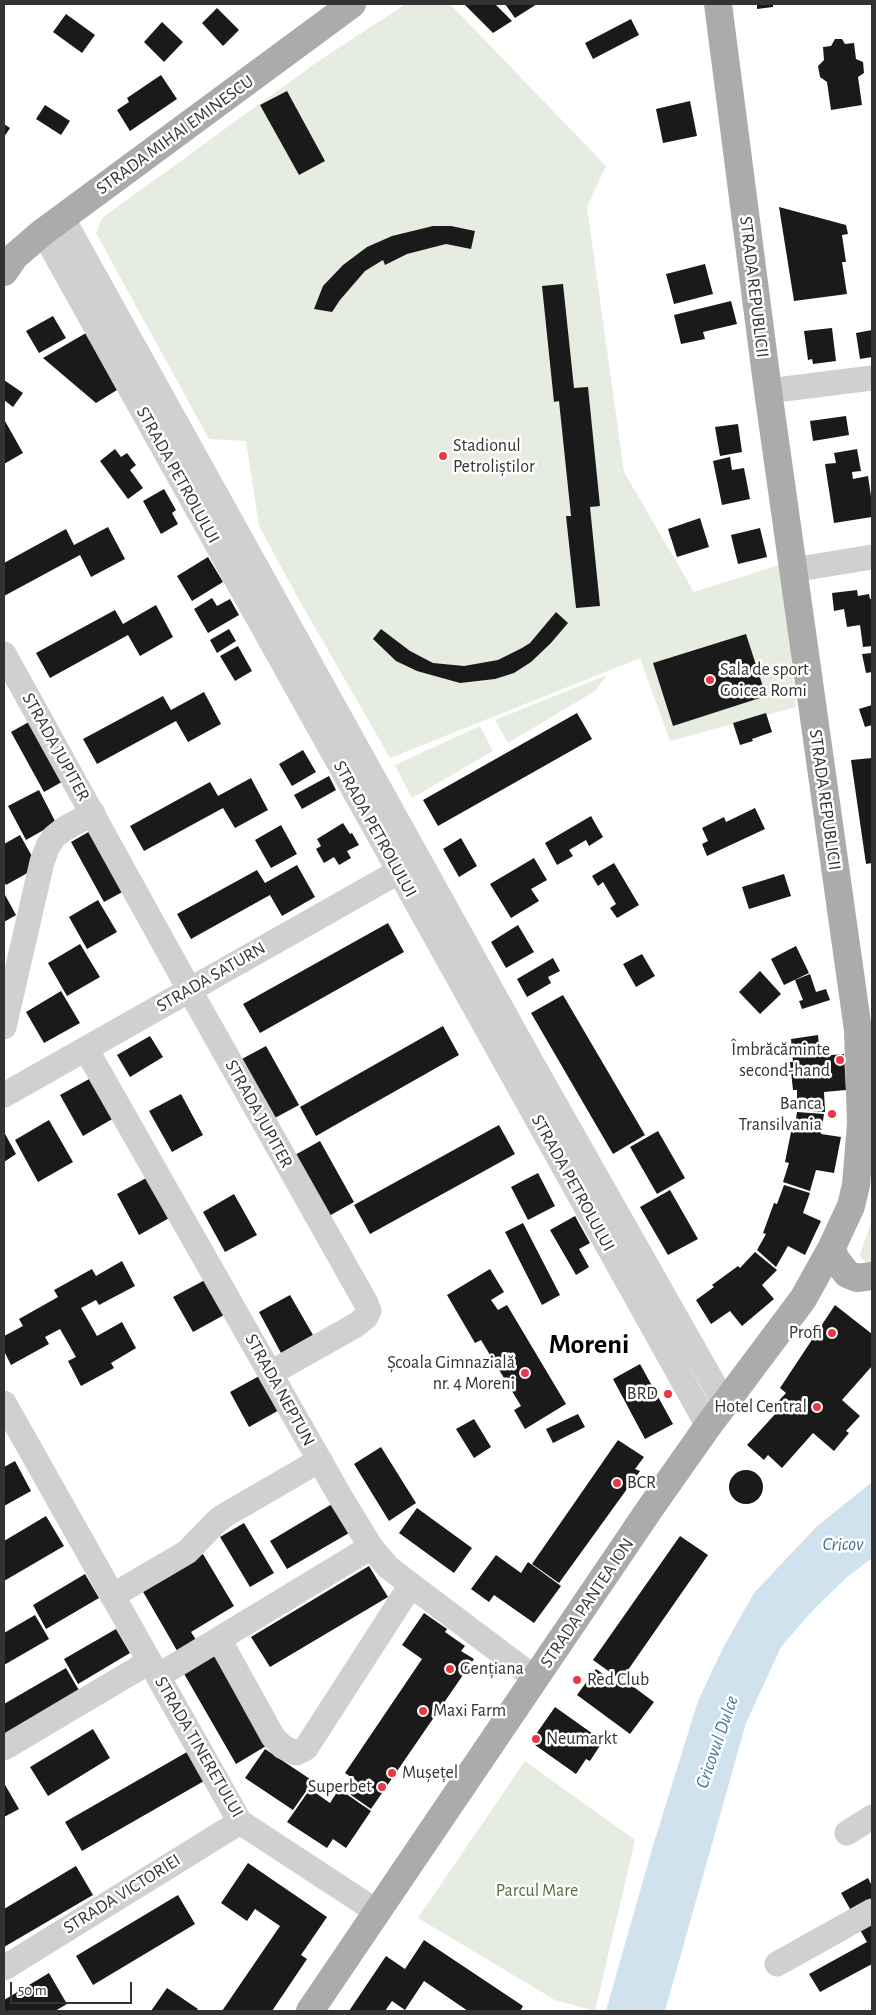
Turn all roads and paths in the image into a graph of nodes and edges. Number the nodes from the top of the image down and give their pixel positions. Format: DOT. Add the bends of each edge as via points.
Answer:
graph roads {
  1 [pos="352,4"];
  2 [pos="718,4"];
  3 [pos="52,225"];
  4 [pos="4,272"];
  5 [pos="872,378"];
  6 [pos="768,391"];
  7 [pos="872,557"];
  8 [pos="793,570"];
  9 [pos="4,654"];
  10 [pos="93,813"];
  11 [pos="409,866"];
  12 [pos="189,989"];
  13 [pos="4,1027"];
  14 [pos="858,1030"];
  15 [pos="86,1049"];
  16 [pos="872,1061"];
  17 [pos="523,1071"];
  18 [pos="4,1095"];
  19 [pos="867,1118"];
  20 [pos="832,1247"];
  21 [pos="863,1283"];
  22 [pos="810,1295"];
  23 [pos="270,1373"];
  24 [pos="4,1403"];
  25 [pos="725,1404"];
  26 [pos="708,1426"];
  27 [pos="12,1435"];
  28 [pos="320,1460"];
  29 [pos="371,1547"];
  30 [pos="411,1585"];
  31 [pos="112,1596"];
  32 [pos="218,1639"];
  33 [pos="153,1669"];
  34 [pos="536,1679"];
  35 [pos="4,1748"];
  36 [pos="872,1818"];
  37 [pos="234,1826"];
  38 [pos="847,1834"];
  39 [pos="872,1911"];
  40 [pos="372,1917"];
  41 [pos="777,1964"];
  42 [pos="4,1968"];
  43 [pos="310,2011"];
  1 -- 3 [label="main road, STRADA MIHAI EMINESCU"];
  2 -- 6 [label="main road, STRADA REPUBLICII"];
  3 -- 4 [label="main road, STRADA MIHAI EMINESCU" via="15,256"];
  3 -- 11 [label="street, STRADA PETROLULUI"];
  5 -- 6 [label="street"];
  6 -- 8 [label="main road, STRADA REPUBLICII"];
  7 -- 8 [label="street"];
  8 -- 14 [label="main road, STRADA REPUBLICII"];
  9 -- 10 [label="street, STRADA JUPITER"];
  10 -- 12 [label="street, STRADA JUPITER"];
  10 -- 13 [label="street, STRADA JUPITER" via="64,829 48,846"];
  11 -- 12 [label="street, STRADA SATURN"];
  11 -- 17 [label="street, STRADA PETROLULUI"];
  12 -- 15 [label="street, STRADA SATURN"];
  12 -- 23 [label="street, STRADA JUPITER" via="369,1311 356,1325"];
  14 -- 16 [label="main road, STRADA REPUBLICII"];
  14 -- 19 [label="main road, STRADA REPUBLICII"];
  15 -- 18 [label="street, STRADA SATURN"];
  15 -- 23 [label="street, STRADA NEPTUN"];
  17 -- 25 [label="street, STRADA PETROLULUI"];
  17 -- 26 [label="street, STRADA PETROLULUI"];
  19 -- 20 [label="main road, STRADA REPUBLICII" via="851,1206"];
  20 -- 21 [label="main road" via="835,1258"];
  20 -- 22 [label="main road, STRADA PANTEA ION"];
  21 -- 22 [label="main road, STRADA PANTEA ION"];
  22 -- 25 [label="main road, STRADA PANTEA ION"];
  23 -- 28 [label="street, STRADA NEPTUN"];
  24 -- 27 [label="street, STRADA TINERETULUI"];
  25 -- 26 [label="main road, STRADA PANTEA ION"];
  26 -- 34 [label="main road, STRADA PANTEA ION"];
  27 -- 31 [label="street, STRADA TINERETULUI"];
  28 -- 29 [label="street, STRADA NEPTUN"];
  28 -- 31 [label="street" via="227,1514 187,1552"];
  29 -- 30 [label="street, STRADA NEPTUN" via="388,1567"];
  29 -- 32 [label="street"];
  30 -- 32 [label="street" via="306,1748 296,1753 273,1737"];
  30 -- 34 [label="street, STRADA NEPTUN"];
  31 -- 33 [label="street, STRADA TINERETULUI"];
  32 -- 33 [label="street"];
  33 -- 35 [label="street, STRADA TINERETULUI"];
  33 -- 37 [label="street, STRADA TINERETULUI"];
  34 -- 40 [label="main road, STRADA PANTEA ION"];
  36 -- 38 [label="street"];
  37 -- 40 [label="street, STRADA TINERETULUI"];
  37 -- 42 [label="street, STRADA VICTORIEI"];
  39 -- 41 [label="street"];
  40 -- 43 [label="main road, STRADA PANTEA ION"];
}
